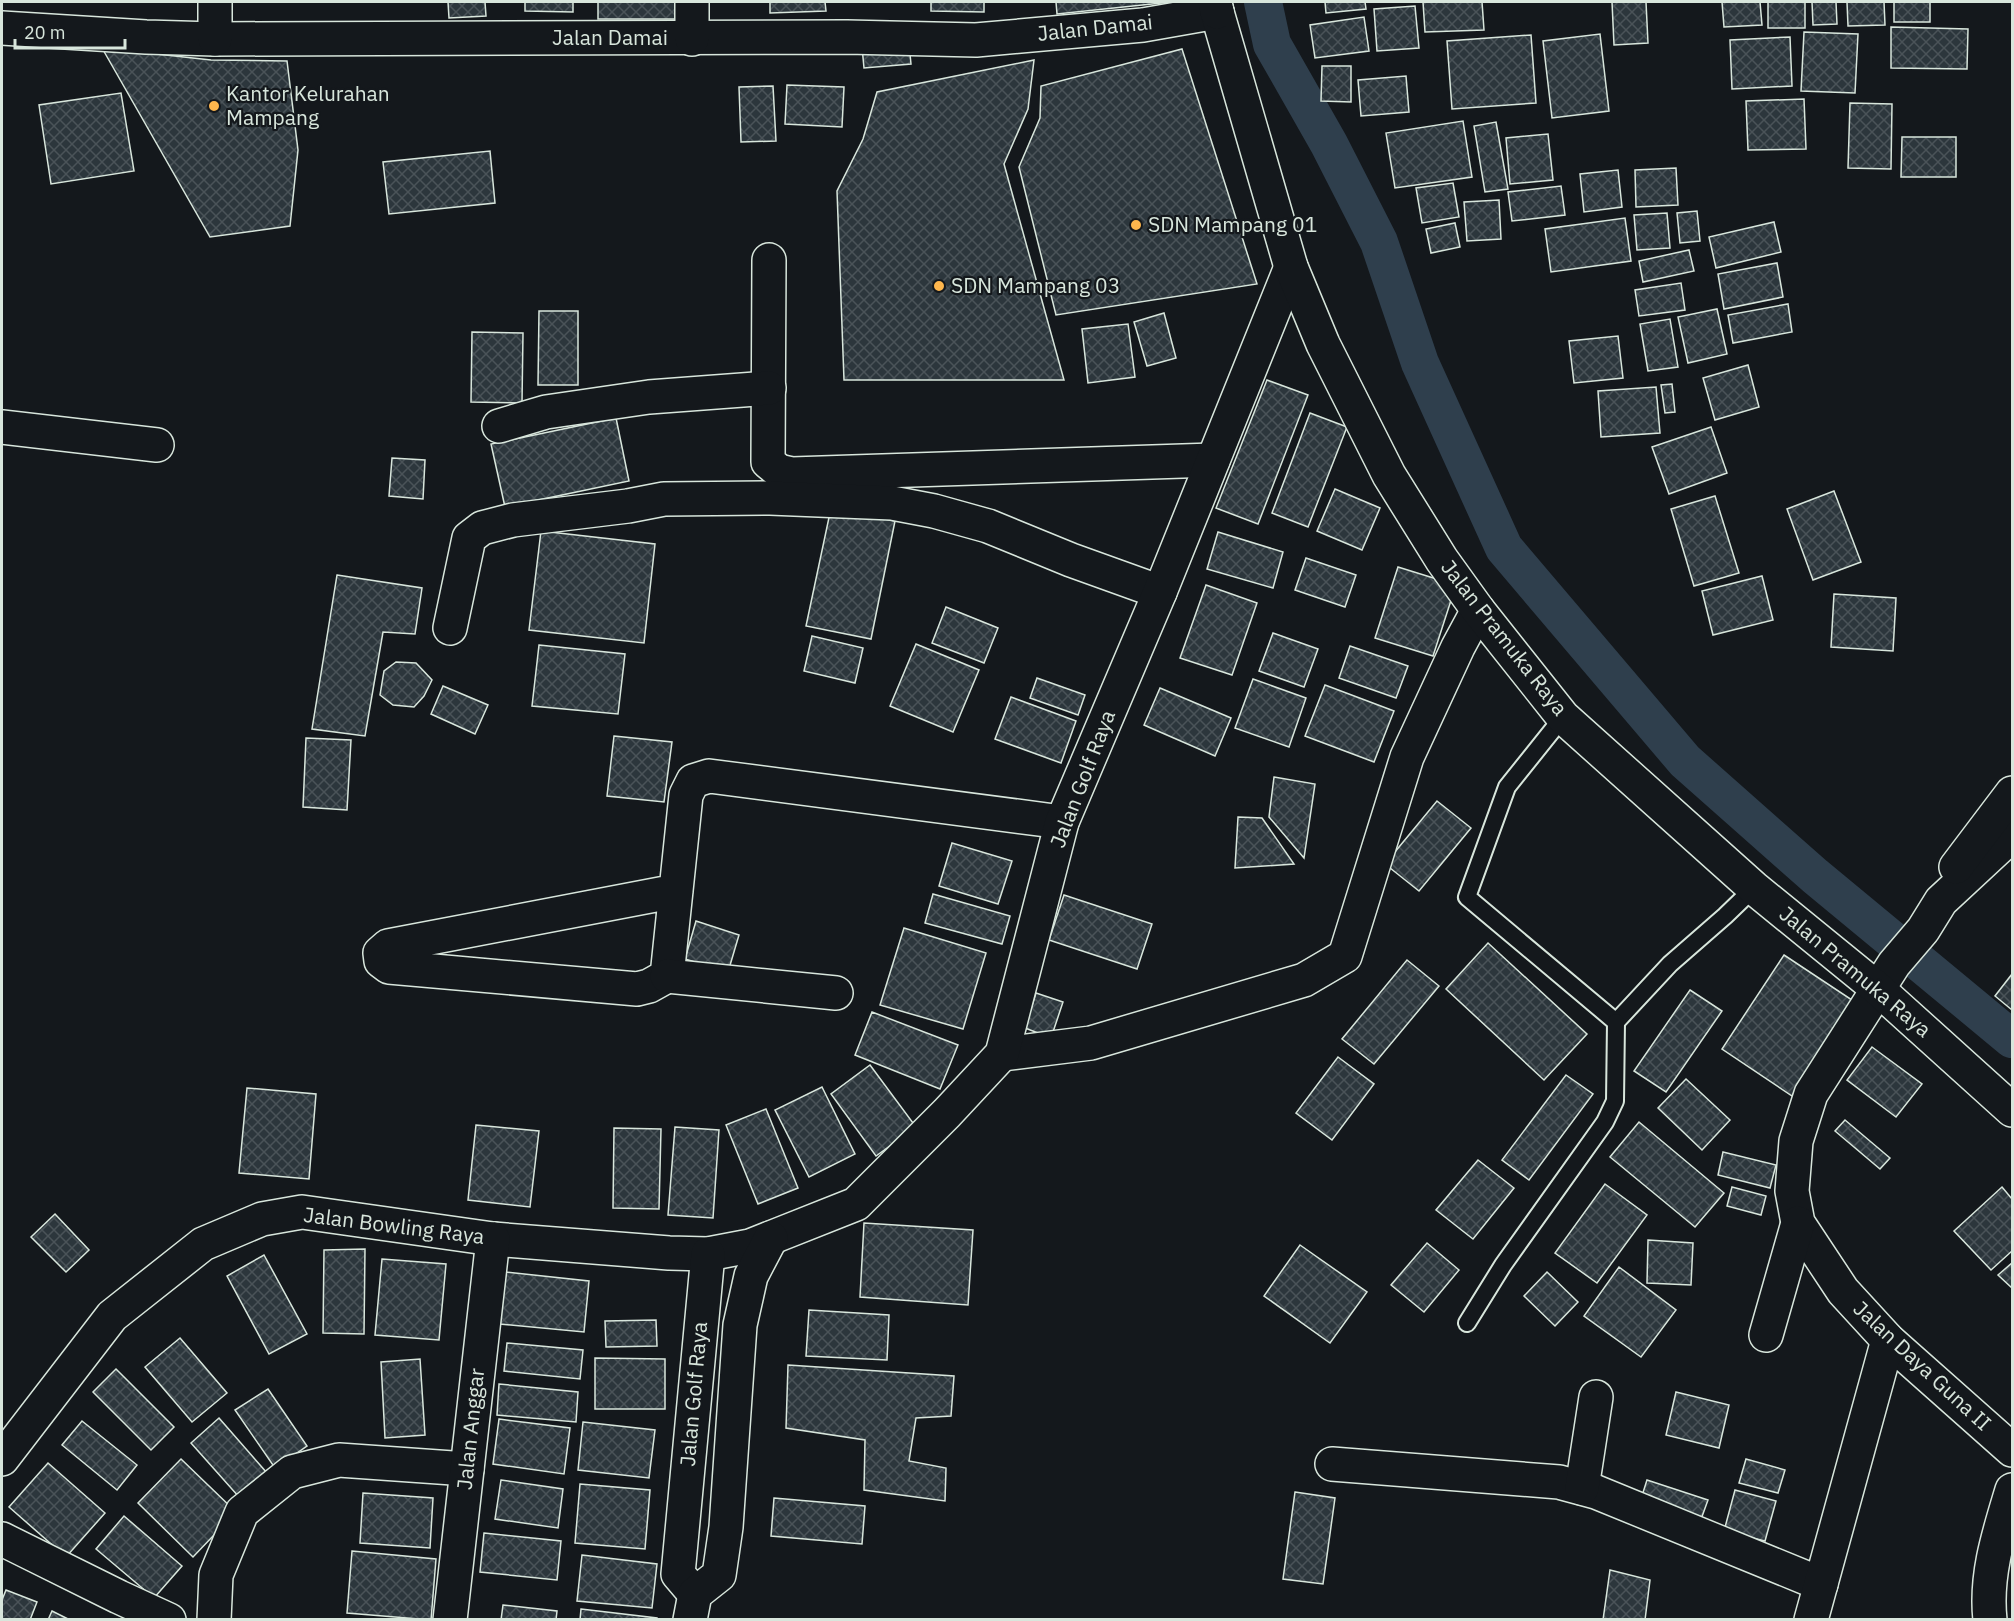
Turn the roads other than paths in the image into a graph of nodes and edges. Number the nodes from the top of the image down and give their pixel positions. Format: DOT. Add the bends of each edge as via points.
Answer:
graph roads {
  1 [pos="215,2"];
  2 [pos="692,2"];
  3 [pos="1216,7"];
  4 [pos="2,28"];
  5 [pos="215,39"];
  6 [pos="692,39"];
  7 [pos="769,260"];
  8 [pos="1291,267"];
  9 [pos="769,388"];
  10 [pos="499,426"];
  11 [pos="2,428"];
  12 [pos="157,446"];
  13 [pos="1213,460"];
  14 [pos="1160,592"];
  15 [pos="1478,610"];
  16 [pos="450,628"];
  17 [pos="1563,717"];
  18 [pos="2013,793"];
  19 [pos="1062,822"];
  20 [pos="2013,835"];
  21 [pos="1754,888"];
  22 [pos="676,891"];
  23 [pos="1941,901"];
  24 [pos="667,976"];
  25 [pos="1886,977"];
  26 [pos="836,993"];
  27 [pos="1616,1022"];
  28 [pos="1002,1054"];
  29 [pos="2013,1110"];
  30 [pos="1798,1223"];
  31 [pos="771,1238"];
  32 [pos="493,1239"];
  33 [pos="708,1254"];
  34 [pos="1467,1323"];
  35 [pos="1766,1335"];
  36 [pos="1888,1340"];
  37 [pos="1596,1397"];
  38 [pos="2013,1450"];
  39 [pos="2,1459"];
  40 [pos="1332,1464"];
  41 [pos="467,1469"];
  42 [pos="1582,1488"];
  43 [pos="2013,1491"];
  44 [pos="2,1539"];
  45 [pos="1821,1584"];
  46 [pos="693,1607"];
  47 [pos="169,1620"];
  48 [pos="214,1620"];
  49 [pos="450,1620"];
  50 [pos="1811,1620"];
  51 [pos="1990,1620"];
  1 -- 5 [label="street"];
  2 -- 6 [label="street"];
  3 -- 6 [label="street, Jalan Damai" via="1143,25 976,40"];
  3 -- 8 [label="street, Jalan Pramuka Raya"];
  4 -- 5 [label="street, Jalan Damai"];
  5 -- 6 [label="street, Jalan Damai"];
  7 -- 9 [label="street"];
  8 -- 13 [label="street, Jalan Golf Raya"];
  8 -- 15 [label="street, Jalan Pramuka Raya" via="1323,344 1389,475"];
  9 -- 10 [label="street" via="649,397 546,412"];
  9 -- 13 [label="street" via="768,462 779,471 792,474"];
  11 -- 12 [label="street"];
  13 -- 14 [label="street, Jalan Golf Raya"];
  14 -- 16 [label="street" via="988,526 892,502 664,499 513,520 482,528 469,538"];
  14 -- 19 [label="street, Jalan Golf Raya"];
  15 -- 17 [label="street, Jalan Pramuka Raya"];
  15 -- 28 [label="street" via="1407,757 1345,956 1304,980 1091,1044"];
  17 -- 21 [label="street, Jalan Pramuka Raya"];
  17 -- 27 [label="lane" via="1507,788 1467,897"];
  18 -- 23 [label="street" via="1948,877"];
  19 -- 22 [label="street" via="709,776 693,781 686,795"];
  19 -- 28 [label="street, Jalan Golf Raya"];
  20 -- 23 [label="street"];
  21 -- 25 [label="street, Jalan Pramuka Raya"];
  21 -- 27 [label="lane" via="1670,964"];
  22 -- 24 [label="street"];
  22 -- 24 [label="street" via="388,946 380,953 381,961 389,967 637,989"];
  23 -- 25 [label="street, Jalan Daya Guna II"];
  24 -- 26 [label="street"];
  25 -- 29 [label="street, Jalan Pramuka Raya"];
  25 -- 30 [label="street, Jalan Daya Guna II" via="1811,1094 1796,1141 1792,1191"];
  27 -- 34 [label="lane" via="1615,1101 1605,1122 1503,1264"];
  28 -- 31 [label="street, Jalan Golf Raya" via="856,1204"];
  30 -- 35 [label="street"];
  30 -- 36 [label="street, Jalan Daya Guna II" via="1843,1291"];
  31 -- 33 [label="street, Jalan Golf Raya"];
  31 -- 46 [label="street, Jalan Golf Raya" via="751,1276 740,1325 719,1575"];
  32 -- 33 [label="street, Jalan Bowling Raya"];
  32 -- 39 [label="street, Jalan Bowling Raya" via="302,1212 262,1219 202,1244 112,1316"];
  32 -- 41 [label="street, Jalan Anggar"];
  33 -- 46 [label="street, Jalan Golf Raya" via="678,1574"];
  36 -- 38 [label="street, Jalan Daya Guna II"];
  36 -- 45 [label="street"];
  37 -- 42 [label="street"];
  40 -- 42 [label="street" via="1559,1482"];
  41 -- 48 [label="street" via="339,1460 292,1472 242,1512 216,1575"];
  41 -- 49 [label="street, Jalan Anggar"];
  42 -- 45 [label="street"];
  43 -- 51 [label="street" via="1994,1549"];
  44 -- 47 [label="street"];
  45 -- 50 [label="street"];
}
